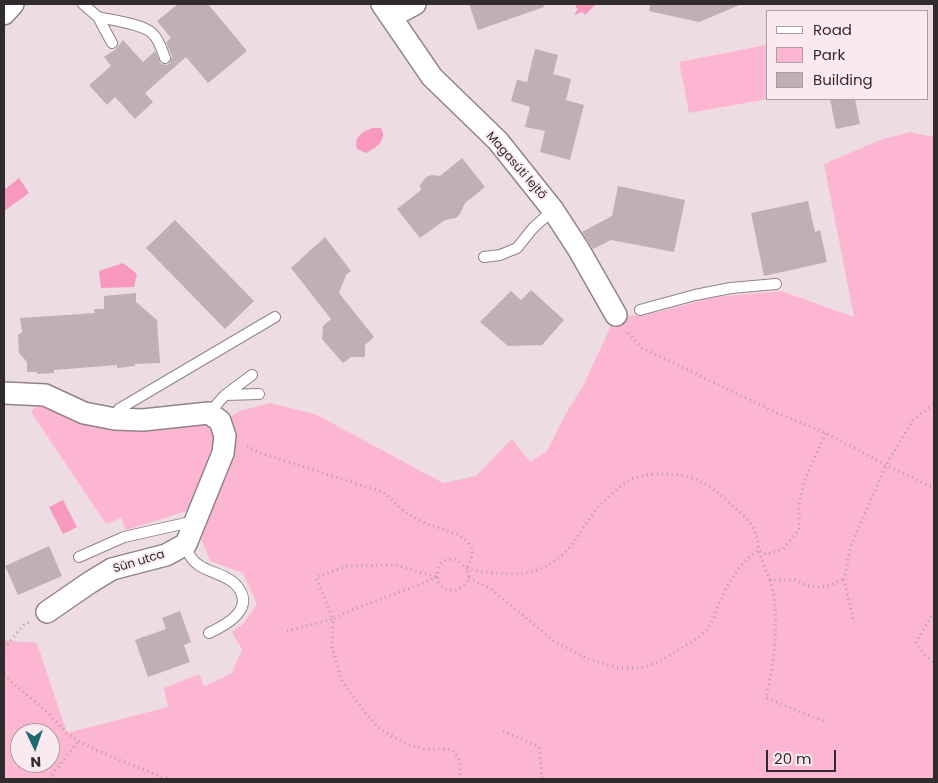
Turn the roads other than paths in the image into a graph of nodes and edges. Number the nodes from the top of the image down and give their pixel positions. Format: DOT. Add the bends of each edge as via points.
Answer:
graph roads {
  1 [pos="13,4"];
  2 [pos="83,4"];
  3 [pos="415,4"];
  4 [pos="386,10"];
  5 [pos="4,14"];
  6 [pos="98,17"];
  7 [pos="112,44"];
  8 [pos="165,58"];
  9 [pos="553,210"];
  10 [pos="484,257"];
  11 [pos="776,284"];
  12 [pos="640,310"];
  13 [pos="616,316"];
  14 [pos="275,317"];
  15 [pos="252,375"];
  16 [pos="4,393"];
  17 [pos="259,394"];
  18 [pos="225,395"];
  19 [pos="209,413"];
  20 [pos="114,419"];
  21 [pos="195,521"];
  22 [pos="186,544"];
  23 [pos="79,556"];
  24 [pos="47,612"];
  25 [pos="209,633"];
  1 -- 5 [label="street"];
  2 -- 6 [label="lane"];
  3 -- 4 [label="street"];
  4 -- 9 [label="street, Magasúti lejtő" via="432,77 498,141"];
  6 -- 7 [label="lane"];
  6 -- 8 [label="lane" via="128,22 152,32"];
  9 -- 10 [label="lane" via="517,248"];
  9 -- 13 [label="street, Magasúti lejtő"];
  11 -- 12 [label="lane" via="731,288"];
  14 -- 20 [label="lane" via="120,409"];
  15 -- 18 [label="lane"];
  16 -- 20 [label="street" via="45,395 84,413"];
  17 -- 18 [label="lane"];
  18 -- 19 [label="lane"];
  19 -- 20 [label="street" via="143,420"];
  19 -- 21 [label="street" via="220,421 225,436 223,453"];
  21 -- 22 [label="street"];
  21 -- 23 [label="lane" via="124,537"];
  22 -- 24 [label="street, Sün utca" via="166,555 112,570"];
  22 -- 25 [label="lane" via="189,556 199,566 237,586 242,599 240,612 230,623"];
}
